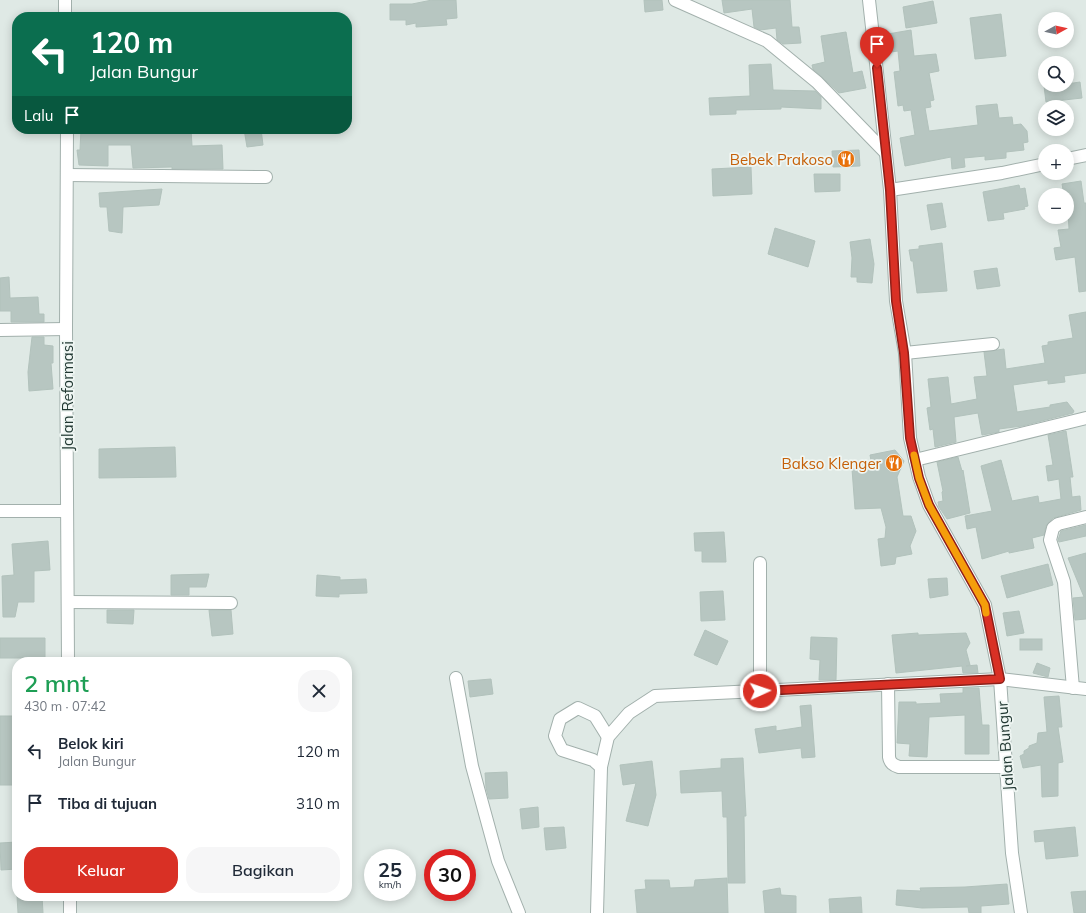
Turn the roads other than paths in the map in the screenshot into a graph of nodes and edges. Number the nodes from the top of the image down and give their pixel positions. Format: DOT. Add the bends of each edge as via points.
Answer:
graph roads {
  1 [pos="65,0"];
  2 [pos="675,0"];
  3 [pos="869,0"];
  4 [pos="65,12"];
  5 [pos="67,134"];
  6 [pos="886,153"];
  7 [pos="1086,155"];
  8 [pos="1074,158"];
  9 [pos="1038,165"];
  10 [pos="67,175"];
  11 [pos="266,177"];
  12 [pos="890,190"];
  13 [pos="66,329"];
  14 [pos="0,330"];
  15 [pos="993,344"];
  16 [pos="904,353"];
  17 [pos="1086,418"];
  18 [pos="915,460"];
  19 [pos="0,511"];
  20 [pos="67,511"];
  21 [pos="1086,517"];
  22 [pos="760,563"];
  23 [pos="68,602"];
  24 [pos="231,603"];
  25 [pos="68,657"];
  26 [pos="456,678"];
  27 [pos="1000,679"];
  28 [pos="888,684"];
  29 [pos="1073,688"];
  30 [pos="1086,689"];
  31 [pos="760,691"];
  32 [pos="608,737"];
  33 [pos="602,767"];
  34 [pos="1006,767"];
  35 [pos="70,901"];
  36 [pos="594,911"];
  37 [pos="70,913"];
  38 [pos="519,913"];
  39 [pos="1021,913"];
  1 -- 4 [label="street"];
  2 -- 6 [label="street" via="767,41 817,82"];
  3 -- 6 [label="street, Jalan Bungur"];
  5 -- 10 [label="street, Jalan Reformasi"];
  6 -- 12 [label="street, Jalan Bungur"];
  7 -- 8 [label="street"];
  9 -- 12 [label="street"];
  10 -- 11 [label="street"];
  10 -- 13 [label="street, Jalan Reformasi"];
  12 -- 16 [label="street, Jalan Bungur" via="896,301"];
  13 -- 14 [label="street"];
  13 -- 20 [label="street, Jalan Reformasi"];
  15 -- 16 [label="street"];
  16 -- 18 [label="street, Jalan Bungur" via="910,438"];
  17 -- 18 [label="street"];
  18 -- 27 [label="street, Jalan Bungur" via="929,505 985,605"];
  19 -- 20 [label="street"];
  20 -- 23 [label="street, Jalan Reformasi"];
  21 -- 29 [label="street" via="1058,524 1053,528 1050,540 1064,582"];
  22 -- 31 [label="street"];
  23 -- 24 [label="street"];
  23 -- 25 [label="street, Jalan Reformasi"];
  26 -- 38 [label="street" via="472,766 498,861"];
  27 -- 28 [label="street"];
  27 -- 29 [label="street"];
  27 -- 34 [label="street, Jalan Bungur"];
  28 -- 31 [label="street"];
  28 -- 34 [label="street" via="889,757 894,766"];
  29 -- 30 [label="street"];
  31 -- 32 [label="street" via="655,696 629,713"];
  32 -- 33 [label="street"];
  32 -- 33 [label="street" via="595,716 578,708 560,719 555,736 562,750 593,760"];
  33 -- 36 [label="street"];
  34 -- 39 [label="street, Jalan Bungur" via="1012,853"];
  35 -- 37 [label="street"];
}
